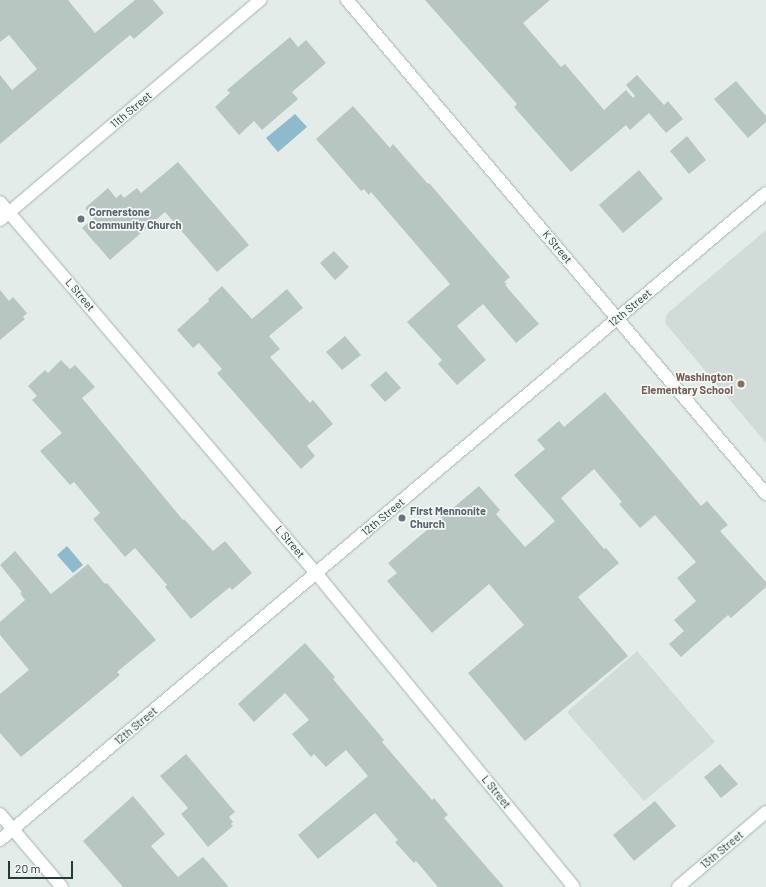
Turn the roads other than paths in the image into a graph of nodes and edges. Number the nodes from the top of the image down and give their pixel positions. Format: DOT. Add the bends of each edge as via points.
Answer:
graph roads {
  1 [pos="260,0"];
  2 [pos="347,0"];
  3 [pos="766,193"];
  4 [pos="0,202"];
  5 [pos="5,216"];
  6 [pos="618,318"];
  7 [pos="766,494"];
  8 [pos="316,573"];
  9 [pos="766,812"];
  10 [pos="0,814"];
  11 [pos="13,829"];
  12 [pos="0,840"];
  13 [pos="62,887"];
  14 [pos="574,887"];
  15 [pos="678,887"];
  1 -- 5 [label="street, 11th Street"];
  2 -- 6 [label="street, K Street"];
  3 -- 6 [label="street, 12th Street"];
  4 -- 5 [label="street, L Street"];
  5 -- 8 [label="street, L Street"];
  6 -- 7 [label="street, K Street"];
  6 -- 8 [label="street, 12th Street"];
  8 -- 11 [label="street, 12th Street"];
  8 -- 14 [label="street, L Street"];
  9 -- 15 [label="street, 13th Street"];
  10 -- 11 [label="street"];
  11 -- 12 [label="street, 12th Street"];
  11 -- 13 [label="street"];
}
